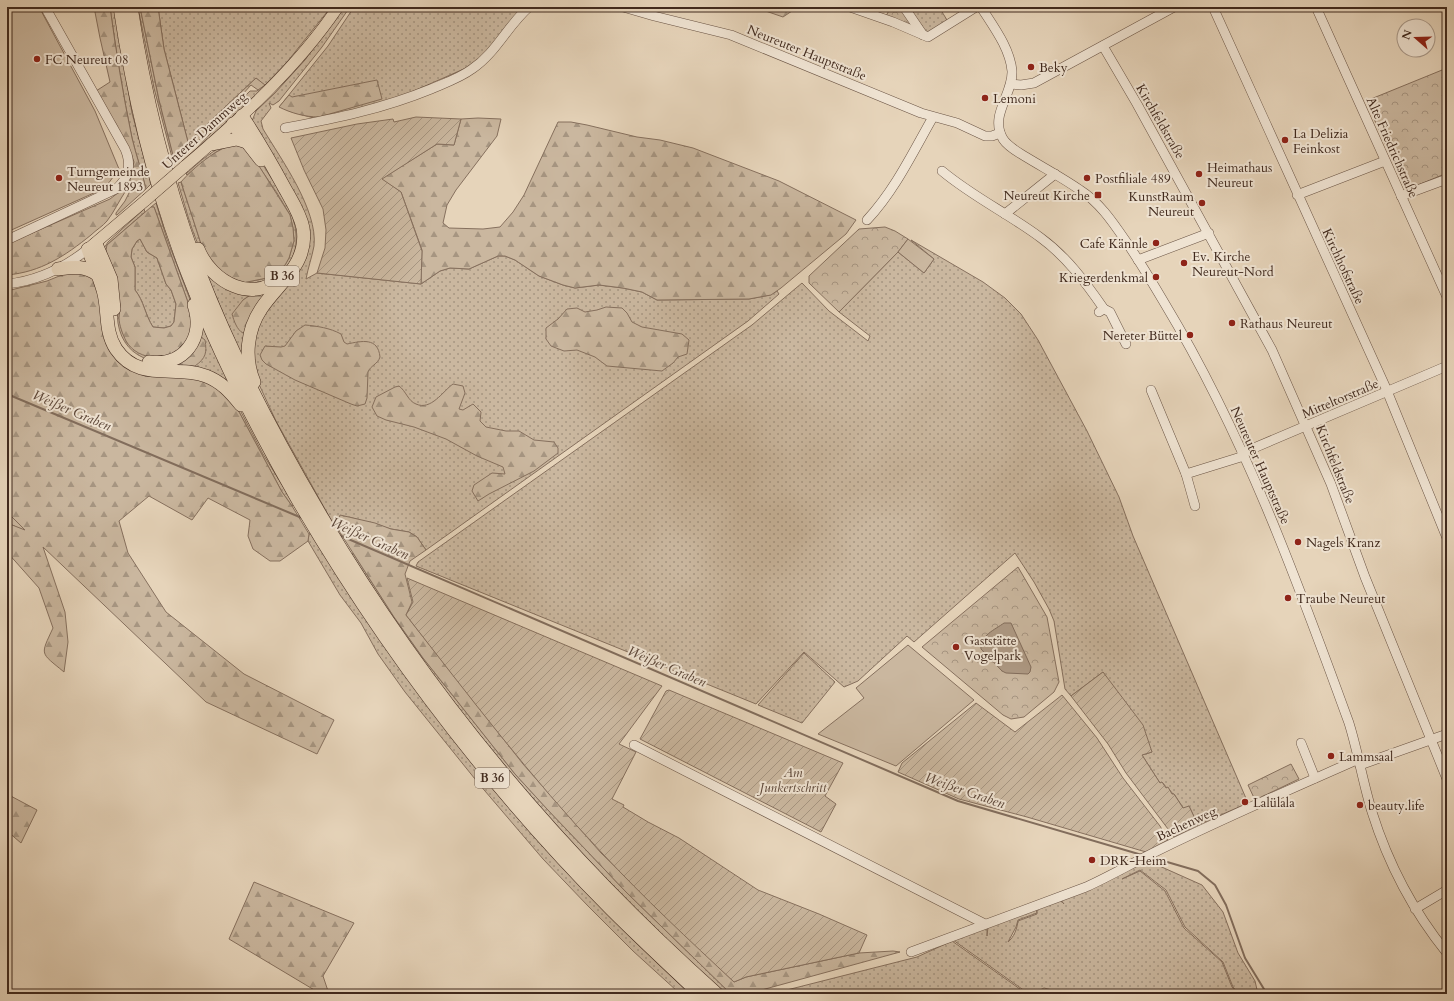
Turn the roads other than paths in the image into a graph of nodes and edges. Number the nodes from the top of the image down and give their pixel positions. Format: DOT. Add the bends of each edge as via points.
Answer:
graph roads {
  1 [pos="45,7"];
  2 [pos="120,7"];
  3 [pos="132,7"];
  4 [pos="338,7"];
  5 [pos="529,7"];
  6 [pos="623,7"];
  7 [pos="850,7"];
  8 [pos="904,7"];
  9 [pos="976,7"];
  10 [pos="981,7"];
  11 [pos="1174,7"];
  12 [pos="1213,7"];
  13 [pos="1316,7"];
  14 [pos="923,35"];
  15 [pos="1103,46"];
  16 [pos="1011,84"];
  17 [pos="933,117"];
  18 [pos="237,120"];
  19 [pos="285,128"];
  20 [pos="1000,133"];
  21 [pos="247,142"];
  22 [pos="212,144"];
  23 [pos="1385,160"];
  24 [pos="942,171"];
  25 [pos="1055,174"];
  26 [pos="1447,179"];
  27 [pos="1297,195"];
  28 [pos="1401,196"];
  29 [pos="178,206"];
  30 [pos="1005,214"];
  31 [pos="867,220"];
  32 [pos="1209,233"];
  33 [pos="7,240"];
  34 [pos="92,247"];
  35 [pos="1138,260"];
  36 [pos="58,269"];
  37 [pos="188,272"];
  38 [pos="98,275"];
  39 [pos="7,284"];
  40 [pos="1447,297"];
  41 [pos="1126,344"];
  42 [pos="1447,366"];
  43 [pos="1151,390"];
  44 [pos="1387,392"];
  45 [pos="254,420"];
  46 [pos="270,426"];
  47 [pos="1306,426"];
  48 [pos="1243,455"];
  49 [pos="1186,474"];
  50 [pos="1195,506"];
  51 [pos="322,530"];
  52 [pos="1447,538"];
  53 [pos="1447,734"];
  54 [pos="1431,741"];
  55 [pos="1300,743"];
  56 [pos="634,745"];
  57 [pos="1360,762"];
  58 [pos="1315,778"];
  59 [pos="1447,779"];
  60 [pos="1447,890"];
  61 [pos="1415,909"];
  62 [pos="985,924"];
  63 [pos="911,952"];
  64 [pos="1447,953"];
  65 [pos="700,994"];
  66 [pos="717,994"];
  1 -- 33 [label="street" via="125,150 130,167 116,189"];
  2 -- 37 [label="highway, B 36" via="146,134 170,222"];
  3 -- 29 [label="highway, B 36" via="155,128"];
  4 -- 18 [label="main road, Unterer Dammweg" via="301,56"];
  5 -- 19 [label="street" via="485,58 461,76 390,104"];
  6 -- 17 [label="street, Neureuter Hauptstraße" via="731,34"];
  7 -- 14 [label="street"];
  8 -- 14 [label="street"];
  9 -- 14 [label="street" via="928,37"];
  10 -- 16 [label="street" via="1008,55 1012,69"];
  11 -- 15 [label="street"];
  12 -- 27 [label="street, Kirchhofstraße"];
  13 -- 23 [label="street, Alte Friedrichstraße"];
  15 -- 16 [label="street" via="1034,83"];
  15 -- 32 [label="street, Kirchfeldstraße"];
  16 -- 20 [label="street" via="998,115"];
  17 -- 20 [label="street, Neureuter Hauptstraße" via="958,123 985,136"];
  17 -- 31 [label="street" via="891,190"];
  18 -- 21 [label="highway, B 36"];
  18 -- 22 [label="main road, Unterer Dammweg"];
  18 -- 46 [label="highway" via="258,141 294,204 303,228 296,265 261,309 250,336 250,369 268,411"];
  20 -- 25 [label="street, Neureuter Hauptstraße" via="1005,143"];
  21 -- 22 [label="highway" via="237,139"];
  21 -- 29 [label="highway, B 36" via="269,170 290,206 298,226 298,251 281,278 269,285 253,289 238,287 220,279 200,254 186,218"];
  22 -- 34 [label="main road, Unterer Dammweg, bridge"];
  23 -- 27 [label="street"];
  23 -- 28 [label="street, Alte Friedrichstraße"];
  24 -- 30 [label="street" via="962,188"];
  25 -- 30 [label="street"];
  25 -- 35 [label="street, Neureuter Hauptstraße" via="1093,200"];
  26 -- 28 [label="street"];
  27 -- 44 [label="street, Kirchhofstraße"];
  28 -- 40 [label="street, Alte Friedrichstraße"];
  29 -- 46 [label="highway, B 36" via="200,273 221,325"];
  30 -- 41 [label="street" via="1042,238 1058,252 1082,278 1101,311 1110,312"];
  32 -- 35 [label="street"];
  32 -- 47 [label="street, Kirchfeldstraße" via="1269,343"];
  34 -- 36 [label="street, Unterer Dammweg"];
  34 -- 37 [label="highway" via="111,279 118,334 122,344 128,352 143,361 159,363 175,359 186,351 193,341 198,329 188,286"];
  34 -- 38 [label="highway, B 36"];
  35 -- 48 [label="street, Neureuter Hauptstraße" via="1187,340"];
  36 -- 38 [label="highway" via="82,267"];
  36 -- 39 [label="street, Unterer Dammweg" via="31,280"];
  37 -- 45 [label="highway, B 36" via="228,368"];
  38 -- 45 [label="highway, B 36" via="105,298 110,335 115,348 123,357 148,370 208,376 232,393"];
  42 -- 44 [label="street, Mitteltorstraße"];
  43 -- 49 [label="street"];
  44 -- 47 [label="street, Mitteltorstraße"];
  44 -- 52 [label="street, Kirchhofstraße"];
  45 -- 51 [label="highway, B 36" via="310,519"];
  46 -- 51 [label="highway, B 36"];
  47 -- 48 [label="street, Mitteltorstraße"];
  47 -- 54 [label="street, Kirchfeldstraße"];
  48 -- 49 [label="street, Mitteltorstraße"];
  48 -- 57 [label="street, Neureuter Hauptstraße" via="1268,510 1349,723"];
  49 -- 50 [label="street"];
  51 -- 65 [label="highway, B 36" via="356,593 400,658 496,784 611,909"];
  51 -- 66 [label="highway, B 36" via="335,540 410,653 505,776 605,887"];
  53 -- 54 [label="street, Bachenweg"];
  54 -- 57 [label="street, Bachenweg"];
  54 -- 59 [label="street, Kirchfeldstraße"];
  55 -- 58 [label="street"];
  56 -- 62 [label="street"];
  57 -- 58 [label="street, Bachenweg"];
  57 -- 61 [label="street, Neureuter Hauptstraße" via="1381,836"];
  58 -- 62 [label="street, Bachenweg" via="1086,887"];
  60 -- 61 [label="street"];
  61 -- 64 [label="street, Neureuter Hauptstraße"];
  62 -- 63 [label="street, Bachenweg"];
}
